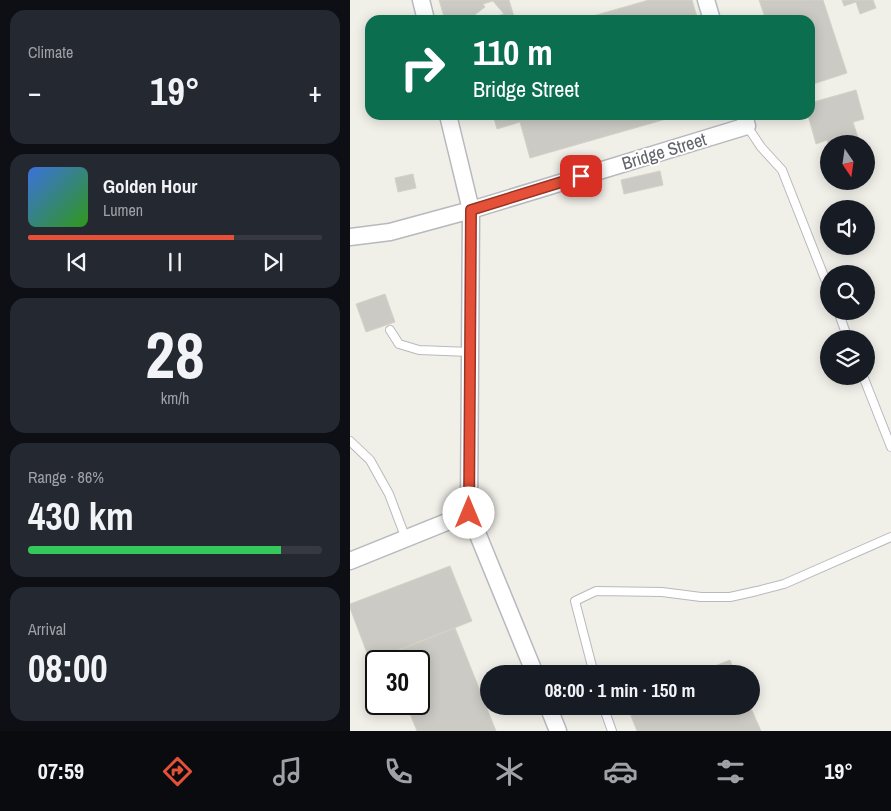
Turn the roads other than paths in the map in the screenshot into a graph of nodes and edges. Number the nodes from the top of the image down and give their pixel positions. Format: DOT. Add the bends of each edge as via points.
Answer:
graph roads {
  1 [pos="421,0"];
  2 [pos="706,0"];
  3 [pos="425,15"];
  4 [pos="710,15"];
  5 [pos="449,120"];
  6 [pos="746,120"];
  7 [pos="471,210"];
  8 [pos="350,237"];
  9 [pos="820,266"];
  10 [pos="390,330"];
  11 [pos="470,352"];
  12 [pos="867,385"];
  13 [pos="350,441"];
  14 [pos="891,447"];
  15 [pos="469,513"];
  16 [pos="891,536"];
  17 [pos="406,539"];
  18 [pos="350,562"];
  19 [pos="531,665"];
  20 [pos="592,665"];
  21 [pos="552,715"];
  22 [pos="606,715"];
  23 [pos="558,731"];
  24 [pos="612,731"];
  1 -- 3 [label="street"];
  2 -- 4 [label="street"];
  5 -- 7 [label="street"];
  6 -- 7 [label="street, Bridge Street"];
  6 -- 9 [label="lane" via="761,147 782,170"];
  7 -- 8 [label="street, Bridge Street" via="390,232"];
  7 -- 11 [label="street"];
  10 -- 11 [label="lane" via="399,344 419,350"];
  11 -- 15 [label="street"];
  12 -- 14 [label="lane"];
  13 -- 17 [label="lane" via="370,460 389,494"];
  15 -- 17 [label="street"];
  15 -- 19 [label="street"];
  16 -- 20 [label="lane" via="784,584 730,597 596,591 575,601"];
  17 -- 18 [label="street"];
  21 -- 23 [label="street"];
  22 -- 24 [label="lane"];
}
